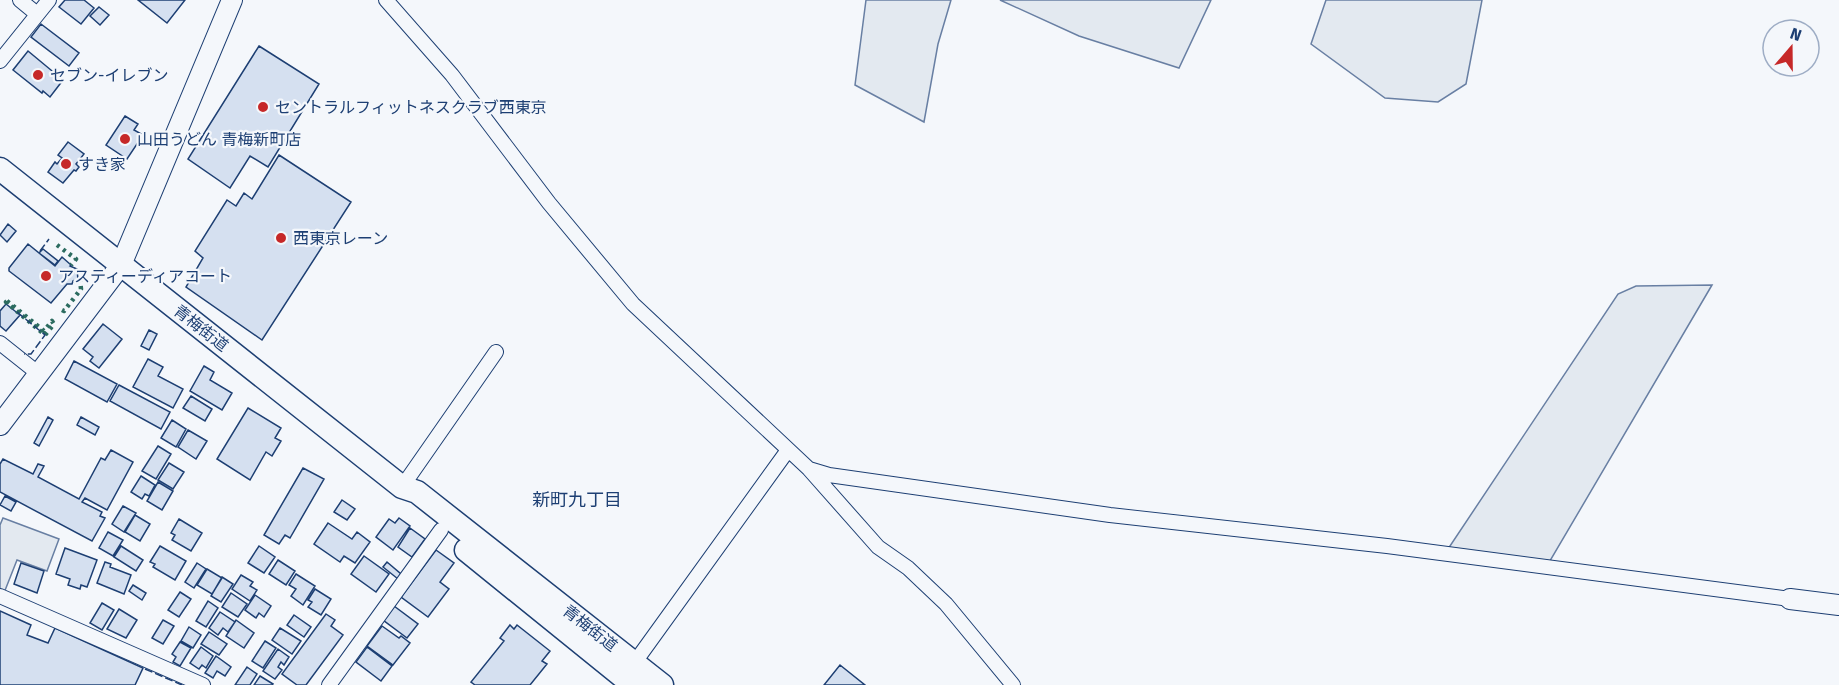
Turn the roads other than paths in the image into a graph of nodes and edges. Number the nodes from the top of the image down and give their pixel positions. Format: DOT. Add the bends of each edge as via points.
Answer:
graph roads {
  1 [pos="20,0"];
  2 [pos="49,0"];
  3 [pos="232,0"];
  4 [pos="386,0"];
  5 [pos="38,14"];
  6 [pos="0,61"];
  7 [pos="0,169"];
  8 [pos="121,265"];
  9 [pos="0,343"];
  10 [pos="496,352"];
  11 [pos="39,374"];
  12 [pos="0,424"];
  13 [pos="788,450"];
  14 [pos="809,470"];
  15 [pos="402,487"];
  16 [pos="441,530"];
  17 [pos="0,596"];
  18 [pos="1790,599"];
  19 [pos="1839,605"];
  20 [pos="630,675"];
  21 [pos="203,685"];
  22 [pos="329,685"];
  23 [pos="662,685"];
  24 [pos="1013,685"];
  1 -- 5 [label="street"];
  2 -- 5 [label="street"];
  3 -- 8 [label="street"];
  4 -- 13 [label="street" via="452,75 549,203 633,304"];
  5 -- 6 [label="street"];
  7 -- 8 [label="main road, 青梅街道"];
  8 -- 11 [label="street"];
  8 -- 15 [label="main road, 青梅街道"];
  9 -- 11 [label="street"];
  10 -- 15 [label="street"];
  11 -- 12 [label="street"];
  13 -- 14 [label="street"];
  13 -- 20 [label="street"];
  14 -- 18 [label="street" via="1110,515 1387,546"];
  14 -- 24 [label="street" via="878,547 908,568 946,604"];
  15 -- 16 [label="main road, 青梅街道" via="408,503"];
  15 -- 20 [label="main road, 青梅街道" via="417,492"];
  16 -- 20 [label="main road, 青梅街道"];
  16 -- 22 [label="street"];
  17 -- 21 [label="street"];
  18 -- 19 [label="street"];
  20 -- 23 [label="main road, 青梅街道"];
}
